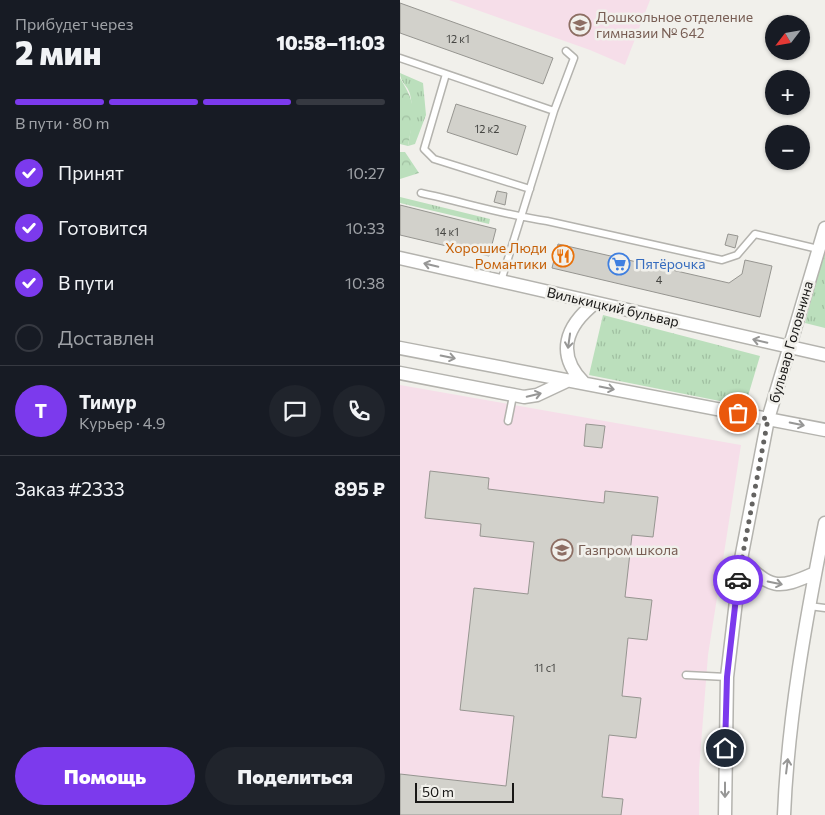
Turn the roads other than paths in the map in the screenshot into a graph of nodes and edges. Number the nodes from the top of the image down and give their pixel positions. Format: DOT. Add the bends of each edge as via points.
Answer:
graph roads {
  1 [pos="566,51"];
  2 [pos="400,58"];
  3 [pos="446,74"];
  4 [pos="554,111"];
  5 [pos="530,190"];
  6 [pos="421,193"];
  7 [pos="522,218"];
  8 [pos="825,228"];
  9 [pos="818,249"];
  10 [pos="400,258"];
  11 [pos="501,281"];
  12 [pos="595,303"];
  13 [pos="790,347"];
  14 [pos="400,348"];
  15 [pos="825,355"];
  16 [pos="400,374"];
  17 [pos="569,380"];
  18 [pos="584,383"];
  19 [pos="513,396"];
  20 [pos="768,419"];
  21 [pos="508,421"];
  22 [pos="825,430"];
  23 [pos="825,523"];
  24 [pos="741,559"];
  25 [pos="815,573"];
  26 [pos="809,606"];
  27 [pos="825,608"];
  28 [pos="686,675"];
  29 [pos="727,677"];
  30 [pos="725,815"];
  31 [pos="784,815"];
  1 -- 4 [label="lane" via="574,58"];
  2 -- 3 [label="lane"];
  3 -- 4 [label="lane"];
  3 -- 5 [label="lane" via="424,149 434,159"];
  4 -- 5 [label="lane"];
  5 -- 7 [label="lane"];
  6 -- 7 [label="lane"];
  7 -- 9 [label="lane" via="722,260 737,255 756,234"];
  7 -- 11 [label="lane"];
  8 -- 9 [label="street, бульвар Головнина"];
  9 -- 13 [label="street, бульвар Головнина"];
  11 -- 10 [label="street, Вилькицкий бульвар, one-way"];
  11 -- 12 [label="street, Вилькицкий бульвар"];
  13 -- 12 [label="street, Вилькицкий бульвар, one-way"];
  12 -- 18 [label="street, one-way" via="576,320 568,341 570,365"];
  13 -- 15 [label="street, Вилькицкий бульвар"];
  13 -- 20 [label="street, бульвар Головнина"];
  14 -- 17 [label="street, one-way"];
  16 -- 19 [label="street"];
  17 -- 18 [label="street"];
  19 -- 17 [label="street, one-way" via="537,395"];
  18 -- 20 [label="street, one-way"];
  19 -- 21 [label="lane"];
  20 -- 22 [label="street, one-way"];
  20 -- 24 [label="street, бульвар Головнина"];
  23 -- 25 [label="street"];
  24 -- 25 [label="street, one-way" via="771,584 784,585"];
  24 -- 29 [label="street, бульвар Головнина"];
  25 -- 26 [label="street"];
  26 -- 27 [label="lane"];
  31 -- 26 [label="street, one-way" via="795,698"];
  28 -- 29 [label="lane"];
  29 -- 30 [label="street, бульвар Головнина, one-way"];
}
